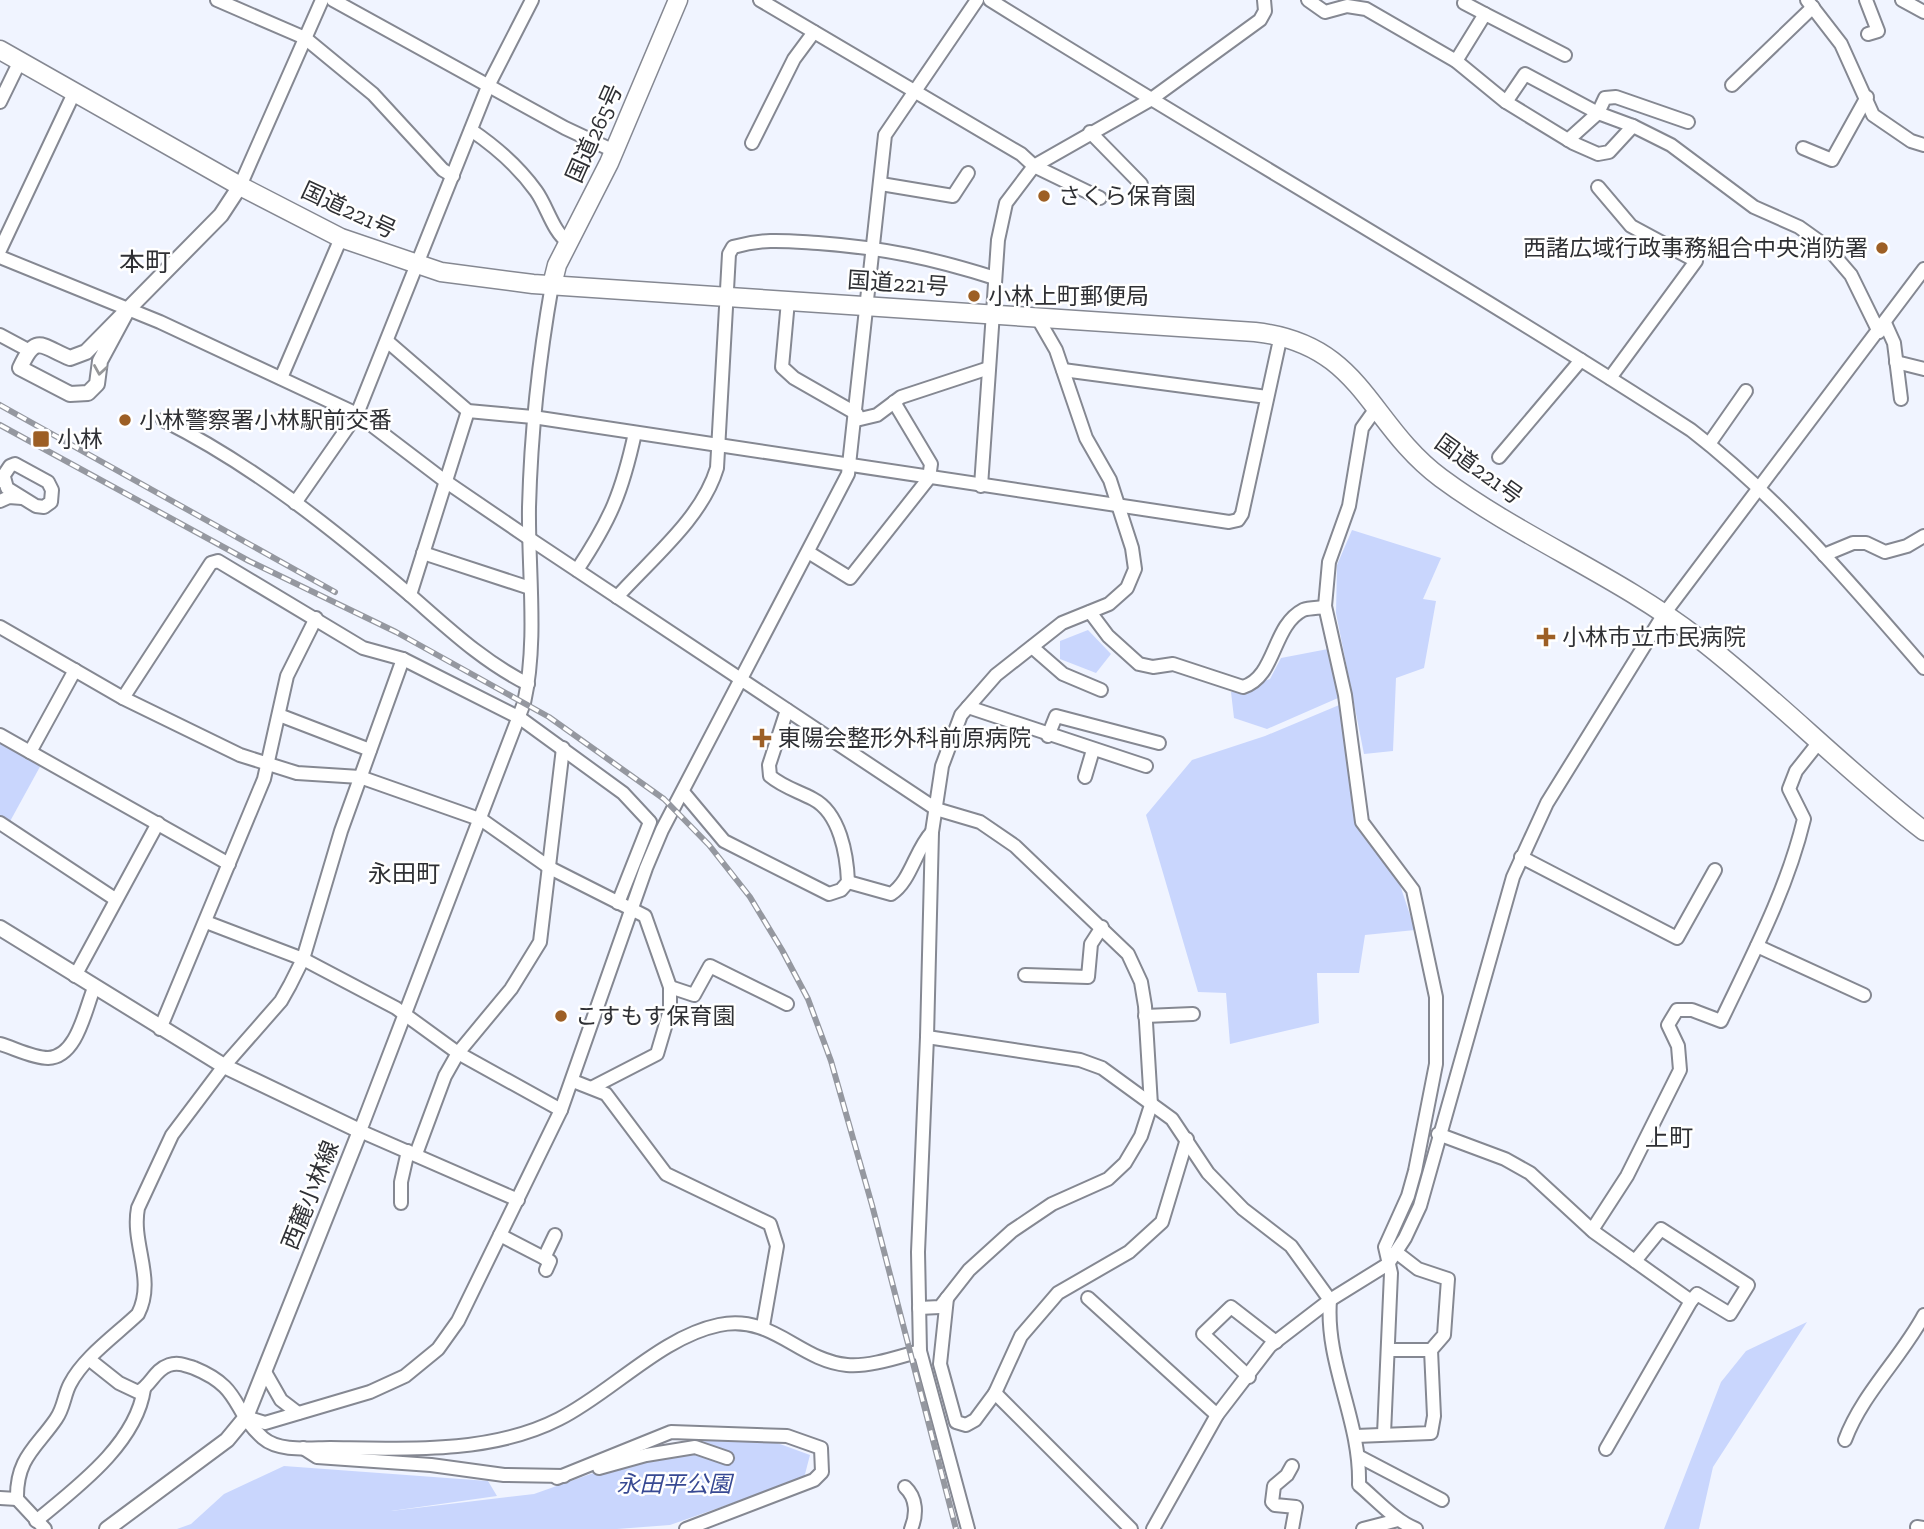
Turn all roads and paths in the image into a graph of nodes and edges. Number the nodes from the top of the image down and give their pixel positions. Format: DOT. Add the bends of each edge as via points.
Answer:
graph roads {
  1 [pos="217,0"];
  2 [pos="322,0"];
  3 [pos="333,0"];
  4 [pos="532,0"];
  5 [pos="678,0"];
  6 [pos="760,0"];
  7 [pos="976,0"];
  8 [pos="990,0"];
  9 [pos="1264,0"];
  10 [pos="1308,0"];
  11 [pos="1866,0"];
  12 [pos="1902,0"];
  13 [pos="1464,2"];
  14 [pos="1368,4"];
  15 [pos="1810,4"];
  16 [pos="1924,12"];
  17 [pos="1485,15"];
  18 [pos="814,32"];
  19 [pos="1868,34"];
  20 [pos="305,38"];
  21 [pos="0,50"];
  22 [pos="1565,55"];
  23 [pos="20,61"];
  24 [pos="1456,61"];
  25 [pos="489,84"];
  26 [pos="1732,85"];
  27 [pos="916,91"];
  28 [pos="74,93"];
  29 [pos="1867,97"];
  30 [pos="1150,100"];
  31 [pos="0,102"];
  32 [pos="1506,102"];
  33 [pos="1598,113"];
  34 [pos="1688,122"];
  35 [pos="1633,126"];
  36 [pos="471,130"];
  37 [pos="1090,132"];
  38 [pos="1568,140"];
  39 [pos="752,143"];
  40 [pos="1924,145"];
  41 [pos="1803,148"];
  42 [pos="614,151"];
  43 [pos="1034,166"];
  44 [pos="968,173"];
  45 [pos="453,176"];
  46 [pos="881,184"];
  47 [pos="1142,184"];
  48 [pos="240,186"];
  49 [pos="1598,187"];
  50 [pos="1100,198"];
  51 [pos="341,238"];
  52 [pos="568,242"];
  53 [pos="875,247"];
  54 [pos="0,250"];
  55 [pos="0,257"];
  56 [pos="417,265"];
  57 [pos="1924,269"];
  58 [pos="996,278"];
  59 [pos="552,285"];
  60 [pos="729,297"];
  61 [pos="788,301"];
  62 [pos="866,306"];
  63 [pos="128,309"];
  64 [pos="993,314"];
  65 [pos="1037,317"];
  66 [pos="1882,327"];
  67 [pos="0,335"];
  68 [pos="1281,335"];
  69 [pos="387,341"];
  70 [pos="28,350"];
  71 [pos="1581,360"];
  72 [pos="1896,362"];
  73 [pos="989,368"];
  74 [pos="1924,369"];
  75 [pos="1063,370"];
  76 [pos="281,378"];
  77 [pos="1610,378"];
  78 [pos="1746,391"];
  79 [pos="1267,397"];
  80 [pos="1901,399"];
  81 [pos="894,402"];
  82 [pos="1377,407"];
  83 [pos="468,411"];
  84 [pos="357,414"];
  85 [pos="533,417"];
  86 [pos="857,417"];
  87 [pos="163,420"];
  88 [pos="635,433"];
  89 [pos="1709,444"];
  90 [pos="718,445"];
  91 [pos="1499,457"];
  92 [pos="851,466"];
  93 [pos="929,478"];
  94 [pos="2,479"];
  95 [pos="445,481"];
  96 [pos="981,486"];
  97 [pos="1758,488"];
  98 [pos="22,498"];
  99 [pos="0,501"];
  100 [pos="295,503"];
  101 [pos="1118,506"];
  102 [pos="1924,536"];
  103 [pos="530,539"];
  104 [pos="808,552"];
  105 [pos="423,553"];
  106 [pos="1824,555"];
  107 [pos="577,570"];
  108 [pos="530,587"];
  109 [pos="410,595"];
  110 [pos="617,597"];
  111 [pos="1325,607"];
  112 [pos="1090,612"];
  113 [pos="1664,614"];
  114 [pos="316,618"];
  115 [pos="0,627"];
  116 [pos="1032,647"];
  117 [pos="403,659"];
  118 [pos="1924,668"];
  119 [pos="75,670"];
  120 [pos="740,680"];
  121 [pos="528,684"];
  122 [pos="1101,690"];
  123 [pos="123,698"];
  124 [pos="968,707"];
  125 [pos="786,710"];
  126 [pos="279,715"];
  127 [pos="520,718"];
  128 [pos="0,735"];
  129 [pos="1048,736"];
  130 [pos="1819,742"];
  131 [pos="1159,743"];
  132 [pos="563,748"];
  133 [pos="370,750"];
  134 [pos="1093,750"];
  135 [pos="30,752"];
  136 [pos="267,765"];
  137 [pos="1146,766"];
  138 [pos="1085,777"];
  139 [pos="360,778"];
  140 [pos="683,792"];
  141 [pos="936,808"];
  142 [pos="482,820"];
  143 [pos="158,822"];
  144 [pos="0,823"];
  145 [pos="1924,831"];
  146 [pos="932,832"];
  147 [pos="1521,857"];
  148 [pos="229,864"];
  149 [pos="550,868"];
  150 [pos="1715,870"];
  151 [pos="905,879"];
  152 [pos="848,882"];
  153 [pos="930,883"];
  154 [pos="115,899"];
  155 [pos="618,903"];
  156 [pos="631,909"];
  157 [pos="206,922"];
  158 [pos="1102,927"];
  159 [pos="0,928"];
  160 [pos="1757,946"];
  161 [pos="303,959"];
  162 [pos="1025,975"];
  163 [pos="75,976"];
  164 [pos="670,987"];
  165 [pos="94,988"];
  166 [pos="1864,995"];
  167 [pos="787,1004"];
  168 [pos="1193,1014"];
  169 [pos="405,1015"];
  170 [pos="1145,1016"];
  171 [pos="160,1029"];
  172 [pos="927,1037"];
  173 [pos="0,1044"];
  174 [pos="458,1053"];
  175 [pos="224,1066"];
  176 [pos="573,1081"];
  177 [pos="593,1087"];
  178 [pos="1151,1105"];
  179 [pos="561,1110"];
  180 [pos="360,1131"];
  181 [pos="1438,1134"];
  182 [pos="1187,1139"];
  183 [pos="412,1153"];
  184 [pos="518,1200"];
  185 [pos="401,1203"];
  186 [pos="1591,1230"];
  187 [pos="500,1235"];
  188 [pos="555,1235"];
  189 [pos="1396,1252"];
  190 [pos="1635,1261"];
  191 [pos="1388,1264"];
  192 [pos="947,1298"];
  193 [pos="1088,1298"];
  194 [pos="1330,1300"];
  195 [pos="1690,1301"];
  196 [pos="919,1308"];
  197 [pos="1924,1315"];
  198 [pos="763,1326"];
  199 [pos="1276,1342"];
  200 [pos="1388,1350"];
  201 [pos="1431,1350"];
  202 [pos="920,1351"];
  203 [pos="90,1360"];
  204 [pos="265,1372"];
  205 [pos="1249,1377"];
  206 [pos="144,1389"];
  207 [pos="995,1393"];
  208 [pos="298,1413"];
  209 [pos="1217,1415"];
  210 [pos="246,1417"];
  211 [pos="1384,1434"];
  212 [pos="1356,1436"];
  213 [pos="1845,1440"];
  214 [pos="302,1448"];
  215 [pos="1606,1448"];
  216 [pos="1358,1456"];
  217 [pos="727,1458"];
  218 [pos="1292,1466"];
  219 [pos="557,1478"];
  220 [pos="905,1487"];
  221 [pos="0,1498"];
  222 [pos="17,1499"];
  223 [pos="1442,1500"];
  224 [pos="1399,1524"];
  225 [pos="40,1525"];
  226 [pos="107,1529"];
  227 [pos="687,1529"];
  228 [pos="911,1529"];
  229 [pos="968,1529"];
  230 [pos="1132,1529"];
  231 [pos="1153,1529"];
  232 [pos="1292,1529"];
  233 [pos="1363,1529"];
  234 [pos="1416,1529"];
  1 -- 20 [label="street"];
  2 -- 20 [label="street"];
  3 -- 25 [label="street"];
  4 -- 25 [label="street"];
  5 -- 42 [label="highway, 国道265号"];
  6 -- 18 [label="street"];
  7 -- 27 [label="street"];
  8 -- 30 [label="street"];
  9 -- 30 [label="street" via="1260,20"];
  10 -- 14 [label="street" via="1325,12"];
  11 -- 19 [label="street" via="1878,30"];
  12 -- 16 [label="street"];
  13 -- 17 [label="street"];
  14 -- 24 [label="street"];
  15 -- 26 [label="street"];
  15 -- 29 [label="street" via="1841,44"];
  17 -- 22 [label="street"];
  17 -- 24 [label="street"];
  18 -- 27 [label="street"];
  18 -- 39 [label="street" via="794,59"];
  20 -- 45 [label="street" via="373,94"];
  20 -- 48 [label="street"];
  21 -- 23 [label="highway, 国道221号"];
  23 -- 28 [label="highway, 国道221号"];
  23 -- 31 [label="street"];
  24 -- 32 [label="street"];
  25 -- 36 [label="street"];
  25 -- 42 [label="street"];
  27 -- 43 [label="street"];
  27 -- 46 [label="street" via="885,135"];
  28 -- 48 [label="highway, 国道221号"];
  28 -- 54 [label="street"];
  29 -- 40 [label="street" via="1874,115"];
  29 -- 41 [label="street" via="1832,160"];
  30 -- 37 [label="street"];
  30 -- 71 [label="street"];
  32 -- 33 [label="street" via="1525,74"];
  32 -- 38 [label="street"];
  33 -- 34 [label="street" via="1605,98 1615,97"];
  33 -- 35 [label="street"];
  33 -- 38 [label="street"];
  35 -- 38 [label="street" via="1603,155"];
  35 -- 66 [label="street" via="1671,145 1754,207 1799,227 1827,247"];
  36 -- 45 [label="street"];
  36 -- 52 [label="street" via="498,148 527,180"];
  37 -- 43 [label="street"];
  37 -- 47 [label="street"];
  42 -- 52 [label="highway, 国道265号"];
  43 -- 50 [label="street"];
  43 -- 58 [label="street" via="1006,203"];
  44 -- 46 [label="street" via="953,196"];
  45 -- 56 [label="street"];
  46 -- 53 [label="street"];
  48 -- 51 [label="highway, 国道221号"];
  48 -- 63 [label="main road" via="220,215"];
  49 -- 77 [label="street" via="1631,226 1696,261"];
  51 -- 56 [label="highway, 国道221号"];
  51 -- 76 [label="street"];
  52 -- 59 [label="highway, 国道265号"];
  53 -- 58 [label="street" via="932,257"];
  53 -- 60 [label="street" via="760,239 733,247"];
  53 -- 62 [label="street"];
  55 -- 63 [label="street"];
  56 -- 59 [label="highway, 国道221号" via="481,280"];
  56 -- 69 [label="street"];
  57 -- 66 [label="street"];
  58 -- 64 [label="street"];
  59 -- 60 [label="highway, 国道221号"];
  59 -- 85 [label="street"];
  60 -- 61 [label="highway, 国道221号"];
  60 -- 90 [label="street"];
  61 -- 62 [label="highway, 国道221号"];
  61 -- 86 [label="street" via="782,367"];
  62 -- 64 [label="highway, 国道221号"];
  62 -- 86 [label="street"];
  63 -- 70 [label="main road" via="79,357 70,358 39,344"];
  63 -- 70 [label="main road, one-way" via="100,361 97,384 84,395 69,394 20,368"];
  63 -- 76 [label="street"];
  64 -- 65 [label="highway, 国道221号"];
  64 -- 73 [label="street"];
  65 -- 68 [label="highway, 国道221号"];
  65 -- 75 [label="street"];
  66 -- 72 [label="street" via="1894,343"];
  66 -- 97 [label="street"];
  67 -- 70 [label="street"];
  68 -- 79 [label="street"];
  68 -- 82 [label="highway, 国道221号" via="1330,357"];
  69 -- 83 [label="street"];
  69 -- 84 [label="street"];
  71 -- 77 [label="street"];
  71 -- 91 [label="street"];
  72 -- 74 [label="street"];
  72 -- 80 [label="street"];
  73 -- 81 [label="street"];
  73 -- 96 [label="street"];
  75 -- 79 [label="street"];
  75 -- 101 [label="street"];
  76 -- 84 [label="street"];
  77 -- 89 [label="street"];
  78 -- 89 [label="street"];
  79 -- 101 [label="street" via="1238,520"];
  81 -- 86 [label="street" via="877,415"];
  81 -- 93 [label="street" via="931,464"];
  82 -- 111 [label="street" via="1362,428 1349,506 1329,562"];
  82 -- 113 [label="highway, 国道221号" via="1414,453 1468,498"];
  83 -- 85 [label="street"];
  83 -- 95 [label="street"];
  84 -- 95 [label="street"];
  84 -- 100 [label="street"];
  85 -- 88 [label="street"];
  85 -- 103 [label="street"];
  86 -- 92 [label="street"];
  87 -- 100 [label="street" via="220,450"];
  88 -- 90 [label="street"];
  88 -- 107 [label="street" via="623,486 604,528"];
  89 -- 97 [label="street"];
  90 -- 92 [label="street"];
  90 -- 110 [label="street" via="711,488 699,508"];
  92 -- 93 [label="street"];
  92 -- 104 [label="street"];
  93 -- 96 [label="street"];
  93 -- 104 [label="street" via="850,578"];
  94 -- 98 [label="street"];
  94 -- 98 [label="street" via="15,464 48,482 52,490 51,502 44,507"];
  95 -- 103 [label="street"];
  95 -- 105 [label="street"];
  96 -- 101 [label="street"];
  97 -- 106 [label="street"];
  97 -- 113 [label="street"];
  98 -- 99 [label="street"];
  100 -- 109 [label="street"];
  101 -- 112 [label="street" via="1135,569 1127,588"];
  102 -- 106 [label="street" via="1885,552 1866,543 1853,543"];
  103 -- 107 [label="street"];
  103 -- 108 [label="street"];
  104 -- 120 [label="street"];
  105 -- 108 [label="street"];
  105 -- 109 [label="street"];
  106 -- 118 [label="street"];
  107 -- 110 [label="street"];
  108 -- 121 [label="street"];
  109 -- 121 [label="street" via="478,655"];
  110 -- 120 [label="street"];
  111 -- 112 [label="street" via="1303,610 1289,623 1261,675 1243,687 1173,664 1139,664"];
  111 -- 191 [label="street" via="1345,695 1362,821 1413,890 1436,997 1436,1064 1423,1140 1408,1196 1385,1247"];
  112 -- 116 [label="street" via="1062,623"];
  113 -- 130 [label="highway, 国道221号"];
  113 -- 147 [label="street" via="1547,803"];
  114 -- 117 [label="street" via="363,648"];
  114 -- 123 [label="street" via="214,561"];
  114 -- 126 [label="street" via="287,676"];
  115 -- 119 [label="street"];
  116 -- 122 [label="street" via="1063,674"];
  116 -- 124 [label="street" via="996,675"];
  117 -- 127 [label="street"];
  117 -- 133 [label="street"];
  119 -- 123 [label="street"];
  119 -- 135 [label="street"];
  120 -- 125 [label="street"];
  120 -- 140 [label="street"];
  121 -- 127 [label="street"];
  123 -- 136 [label="street" via="189,733"];
  124 -- 129 [label="street"];
  124 -- 141 [label="street" via="942,766"];
  125 -- 141 [label="street"];
  125 -- 152 [label="street" via="769,765 770,776 817,800 836,826 847,856"];
  126 -- 133 [label="street"];
  126 -- 136 [label="street"];
  127 -- 132 [label="street"];
  127 -- 142 [label="street"];
  128 -- 135 [label="street"];
  129 -- 131 [label="street" via="1056,716"];
  129 -- 134 [label="street"];
  130 -- 145 [label="highway, 国道221号"];
  130 -- 160 [label="street" via="1796,771 1789,789 1804,819"];
  132 -- 149 [label="street"];
  132 -- 155 [label="street" via="623,793 650,821"];
  133 -- 139 [label="street"];
  134 -- 137 [label="street"];
  134 -- 138 [label="street"];
  135 -- 143 [label="street"];
  136 -- 139 [label="street" via="297,773"];
  136 -- 148 [label="street"];
  139 -- 142 [label="street"];
  139 -- 161 [label="street"];
  140 -- 152 [label="street" via="724,841 829,894"];
  140 -- 156 [label="street" via="662,830"];
  141 -- 146 [label="street"];
  141 -- 158 [label="street" via="980,822 1006,840"];
  142 -- 149 [label="street"];
  142 -- 169 [label="street"];
  143 -- 148 [label="street"];
  143 -- 154 [label="street"];
  144 -- 154 [label="street"];
  146 -- 151 [label="street" via="922,842"];
  146 -- 153 [label="street"];
  147 -- 150 [label="street" via="1677,938"];
  147 -- 181 [label="street"];
  148 -- 157 [label="street"];
  149 -- 155 [label="street"];
  149 -- 174 [label="street" via="542,934 534,956"];
  151 -- 152 [label="street" via="891,894"];
  151 -- 153 [label="street"];
  153 -- 172 [label="street"];
  154 -- 163 [label="street"];
  155 -- 156 [label="street"];
  156 -- 164 [label="street" via="645,916"];
  156 -- 176 [label="street"];
  157 -- 161 [label="street"];
  157 -- 171 [label="street"];
  158 -- 162 [label="street" via="1091,944 1088,977"];
  158 -- 170 [label="street" via="1128,954 1141,982"];
  159 -- 163 [label="main road, 西麓小林線"];
  160 -- 166 [label="street"];
  160 -- 186 [label="street" via="1721,1021 1692,1010 1676,1010 1668,1026 1678,1046 1680,1070 1627,1176"];
  161 -- 169 [label="street"];
  161 -- 175 [label="street" via="281,1001"];
  163 -- 165 [label="main road, 西麓小林線"];
  164 -- 167 [label="street" via="694,995 710,966"];
  164 -- 177 [label="street" via="670,1010 657,1054"];
  165 -- 171 [label="main road, 西麓小林線"];
  165 -- 173 [label="street" via="70,1048 60,1055 46,1058"];
  168 -- 170 [label="street"];
  169 -- 174 [label="street"];
  169 -- 180 [label="street"];
  170 -- 178 [label="street"];
  171 -- 175 [label="main road, 西麓小林線"];
  172 -- 178 [label="street" via="1080,1060 1102,1068"];
  172 -- 196 [label="street"];
  174 -- 179 [label="street"];
  174 -- 183 [label="street"];
  175 -- 180 [label="main road, 西麓小林線"];
  175 -- 203 [label="street" via="166,1144 138,1208 143,1305"];
  176 -- 177 [label="street"];
  176 -- 179 [label="street"];
  177 -- 198 [label="street" via="606,1094 666,1174 770,1224 776,1247"];
  178 -- 182 [label="street" via="1172,1119"];
  178 -- 192 [label="street" via="1134,1152 1116,1171 1012,1231"];
  179 -- 184 [label="street"];
  180 -- 183 [label="street"];
  180 -- 204 [label="main road, 西麓小林線"];
  181 -- 186 [label="street" via="1530,1173"];
  181 -- 189 [label="street" via="1420,1206"];
  182 -- 194 [label="street" via="1208,1173 1243,1209 1291,1247"];
  182 -- 207 [label="street" via="1162,1223 1129,1252 1058,1293 1021,1336"];
  183 -- 184 [label="street"];
  183 -- 185 [label="street" via="401,1182"];
  184 -- 187 [label="street"];
  186 -- 190 [label="street"];
  187 -- 188 [label="street" via="545,1264"];
  187 -- 208 [label="street" via="458,1321 438,1349 405,1376 370,1392"];
  189 -- 191 [label="street"];
  189 -- 201 [label="street" via="1418,1269 1448,1279 1444,1335"];
  190 -- 195 [label="street"];
  190 -- 195 [label="street" via="1661,1229 1748,1285 1730,1314 1697,1294"];
  191 -- 194 [label="street"];
  191 -- 200 [label="street"];
  192 -- 196 [label="street" via="935,1310"];
  192 -- 207 [label="street" via="940,1364 956,1422 966,1425 975,1420"];
  193 -- 209 [label="street"];
  194 -- 199 [label="street"];
  194 -- 212 [label="street" via="1328,1329"];
  195 -- 215 [label="street"];
  196 -- 202 [label="street"];
  197 -- 213 [label="street"];
  198 -- 202 [label="street" via="806,1350 849,1365"];
  198 -- 214 [label="street" via="718,1325 675,1344 559,1419 520,1434 470,1444"];
  199 -- 205 [label="street"];
  199 -- 205 [label="street" via="1231,1307 1203,1334"];
  200 -- 201 [label="street"];
  200 -- 211 [label="street"];
  201 -- 211 [label="street" via="1431,1433"];
  202 -- 229 [label="street"];
  203 -- 206 [label="street" via="119,1383 138,1392"];
  203 -- 222 [label="street" via="70,1384 57,1418 32,1447 21,1470"];
  204 -- 208 [label="street" via="281,1400"];
  204 -- 210 [label="main road, 西麓小林線"];
  205 -- 209 [label="street"];
  206 -- 210 [label="street" via="163,1367 183,1364 218,1379"];
  206 -- 225 [label="street" via="142,1406 114,1448"];
  207 -- 230 [label="street"];
  208 -- 210 [label="street" via="265,1423"];
  209 -- 231 [label="street"];
  210 -- 214 [label="street" via="264,1440"];
  210 -- 226 [label="main road, 西麓小林線" via="227,1440"];
  211 -- 212 [label="street"];
  212 -- 216 [label="street"];
  214 -- 219 [label="street" via="317,1457"];
  216 -- 223 [label="street"];
  216 -- 224 [label="street" via="1359,1485"];
  217 -- 219 [label="street" via="695,1447"];
  218 -- 232 [label="street" via="1274,1486 1272,1502 1296,1507"];
  219 -- 227 [label="street" via="671,1432 787,1436 821,1448 822,1472 814,1480"];
  220 -- 228 [label="street" via="914,1502"];
  221 -- 222 [label="street"];
  222 -- 225 [label="street"];
  224 -- 233 [label="street"];
  224 -- 234 [label="street"];
}
